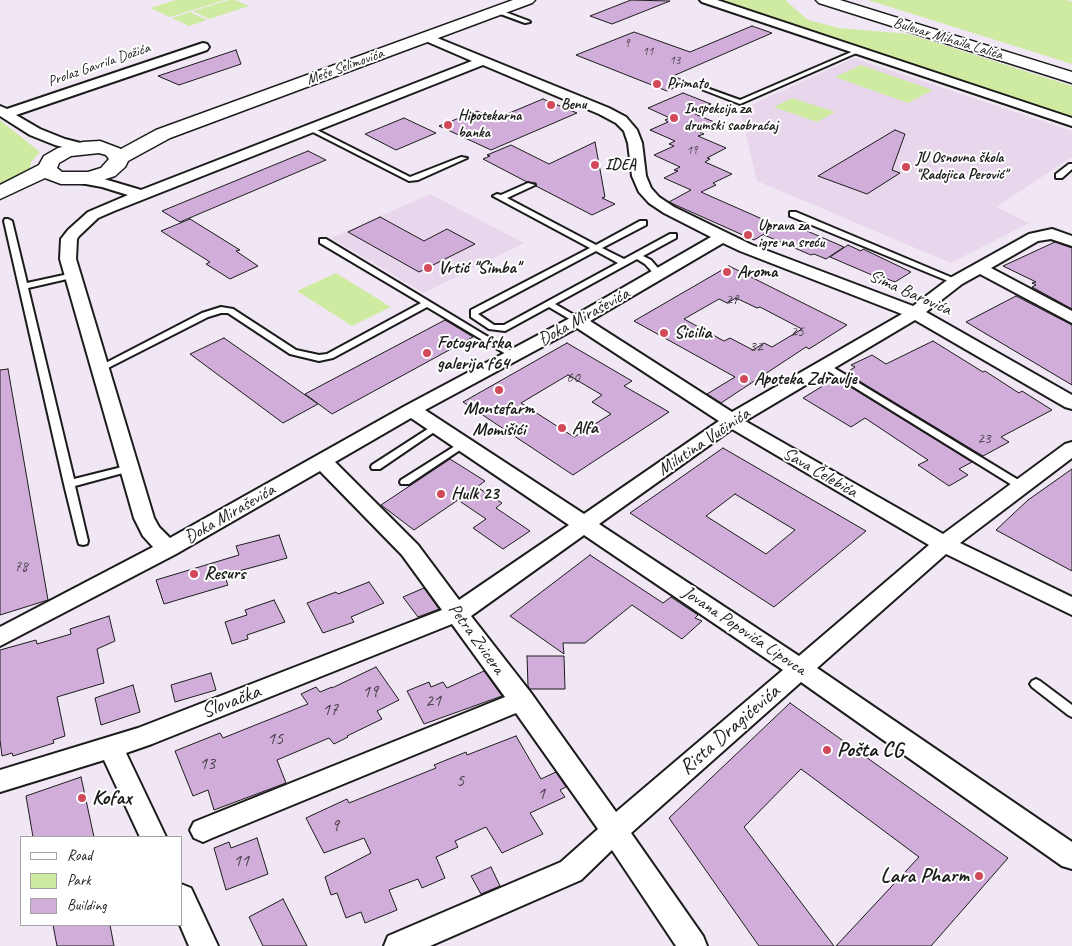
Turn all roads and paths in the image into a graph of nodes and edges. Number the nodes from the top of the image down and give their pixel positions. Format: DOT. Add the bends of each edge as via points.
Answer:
graph roads {
  1 [pos="527,0"];
  2 [pos="706,0"];
  3 [pos="824,0"];
  4 [pos="851,0"];
  5 [pos="496,11"];
  6 [pos="527,22"];
  7 [pos="425,37"];
  8 [pos="204,46"];
  9 [pos="858,51"];
  10 [pos="483,61"];
  11 [pos="1072,68"];
  12 [pos="1072,78"];
  13 [pos="699,87"];
  14 [pos="3,112"];
  15 [pos="1072,122"];
  16 [pos="312,129"];
  17 [pos="35,132"];
  18 [pos="163,134"];
  19 [pos="92,148"];
  20 [pos="463,158"];
  21 [pos="116,163"];
  22 [pos="1072,166"];
  23 [pos="60,172"];
  24 [pos="1059,176"];
  25 [pos="531,186"];
  26 [pos="0,193"];
  27 [pos="138,194"];
  28 [pos="794,214"];
  29 [pos="8,221"];
  30 [pos="643,223"];
  31 [pos="673,236"];
  32 [pos="722,238"];
  33 [pos="323,241"];
  34 [pos="1072,241"];
  35 [pos="596,247"];
  36 [pos="638,256"];
  37 [pos="625,263"];
  38 [pos="980,268"];
  39 [pos="659,274"];
  40 [pos="74,275"];
  41 [pos="956,281"];
  42 [pos="24,286"];
  43 [pos="427,304"];
  44 [pos="550,304"];
  45 [pos="915,313"];
  46 [pos="1072,318"];
  47 [pos="578,321"];
  48 [pos="514,355"];
  49 [pos="826,366"];
  50 [pos="100,368"];
  51 [pos="1072,403"];
  52 [pos="412,410"];
  53 [pos="731,421"];
  54 [pos="437,426"];
  55 [pos="463,444"];
  56 [pos="1072,448"];
  57 [pos="322,461"];
  58 [pos="376,467"];
  59 [pos="130,468"];
  60 [pos="405,482"];
  61 [pos="69,484"];
  62 [pos="1021,486"];
  63 [pos="585,525"];
  64 [pos="83,541"];
  65 [pos="944,544"];
  66 [pos="168,550"];
  67 [pos="1072,607"];
  68 [pos="458,613"];
  69 [pos="0,636"];
  70 [pos="800,669"];
  71 [pos="1036,684"];
  72 [pos="522,700"];
  73 [pos="1072,712"];
  74 [pos="111,748"];
  75 [pos="0,782"];
  76 [pos="203,830"];
  77 [pos="615,830"];
  78 [pos="153,836"];
  79 [pos="1072,857"];
  80 [pos="182,899"];
  81 [pos="204,946"];
  82 [pos="398,946"];
  83 [pos="693,946"];
  1 -- 5 [label="street, Meše Selimovića"];
  2 -- 9 [label="street"];
  3 -- 12 [label="street, Bulevar Mihaila Lalića"];
  4 -- 11 [label="street, Bulevar Mihaila Lalića"];
  5 -- 6 [label="lane"];
  5 -- 7 [label="street, Meše Selimovića"];
  7 -- 10 [label="street"];
  7 -- 18 [label="street, Meše Selimovića"];
  8 -- 14 [label="street, Prolaz Gavrila Dožića"];
  9 -- 13 [label="lane" via="740,102"];
  9 -- 15 [label="street"];
  10 -- 16 [label="street, Đoka Miraševića"];
  10 -- 32 [label="street" via="621,120 635,143 644,189 669,210"];
  14 -- 17 [label="street"];
  16 -- 20 [label="lane" via="409,179"];
  16 -- 27 [label="street, Đoka Miraševića"];
  17 -- 19 [label="street" via="60,142"];
  17 -- 23 [label="street" via="48,146"];
  18 -- 19 [label="street, Meše Selimovića"];
  18 -- 21 [label="street, Meše Selimovića"];
  19 -- 21 [label="street" via="113,151"];
  19 -- 23 [label="street, Meše Selimovića" via="65,152"];
  21 -- 23 [label="street, Meše Selimovića" via="100,175"];
  21 -- 27 [label="street" via="118,176"];
  22 -- 24 [label="lane"];
  23 -- 26 [label="street"];
  23 -- 27 [label="street"];
  25 -- 35 [label="lane" via="499,197"];
  27 -- 40 [label="street, Đoka Miraševića" via="93,216 73,233 69,239 68,254"];
  28 -- 41 [label="lane"];
  29 -- 42 [label="lane"];
  30 -- 35 [label="lane"];
  31 -- 36 [label="lane"];
  32 -- 39 [label="street, Đoka Miraševića"];
  32 -- 45 [label="street, Sima Barovića"];
  33 -- 43 [label="lane"];
  34 -- 38 [label="street, Milutina Vučinića" via="1043,234"];
  35 -- 37 [label="lane"];
  35 -- 44 [label="lane" via="474,313 477,319 502,330"];
  36 -- 37 [label="lane"];
  36 -- 39 [label="lane"];
  37 -- 44 [label="lane"];
  38 -- 41 [label="street, Milutina Vučinića"];
  38 -- 46 [label="street"];
  39 -- 47 [label="street, Đoka Miraševića"];
  40 -- 42 [label="lane"];
  40 -- 50 [label="street, Đoka Miraševića"];
  41 -- 45 [label="street, Milutina Vučinića"];
  42 -- 61 [label="lane"];
  43 -- 48 [label="lane"];
  43 -- 50 [label="lane" via="330,356 319,358 293,352 230,311 221,310"];
  44 -- 47 [label="lane"];
  45 -- 49 [label="street, Milutina Vučinića"];
  45 -- 51 [label="street, Sima Barovića"];
  47 -- 48 [label="street, Đoka Miraševića"];
  47 -- 53 [label="street, Sava Čelebića"];
  48 -- 52 [label="street, Đoka Miraševića"];
  49 -- 53 [label="street, Milutina Vučinića"];
  49 -- 62 [label="lane"];
  50 -- 59 [label="street, Đoka Miraševića"];
  52 -- 54 [label="street, Jovana Popovića Lipovca"];
  52 -- 57 [label="street, Đoka Miraševića"];
  53 -- 63 [label="street, Milutina Vučinića"];
  53 -- 65 [label="street, Sava Čelebića"];
  54 -- 55 [label="street, Jovana Popovića Lipovca"];
  54 -- 58 [label="lane"];
  55 -- 60 [label="lane"];
  55 -- 63 [label="street, Jovana Popovića Lipovca"];
  56 -- 62 [label="street, Rista Dragićevića"];
  57 -- 66 [label="street, Đoka Miraševića"];
  57 -- 68 [label="street, Petra Zvicera" via="410,550"];
  59 -- 61 [label="lane"];
  59 -- 66 [label="street, Đoka Miraševića" via="147,526"];
  61 -- 64 [label="lane"];
  62 -- 65 [label="street, Rista Dragićevića"];
  63 -- 68 [label="street, Milutina Vučinića"];
  63 -- 70 [label="street, Jovana Popovića Lipovca"];
  65 -- 67 [label="street, Sava Čelebića"];
  65 -- 70 [label="street, Rista Dragićevića"];
  66 -- 69 [label="street, Đoka Miraševića"];
  68 -- 72 [label="street, Petra Zvicera"];
  68 -- 74 [label="street, Slovačka"];
  70 -- 77 [label="street, Rista Dragićevića"];
  70 -- 79 [label="street, Jovana Popovića Lipovca"];
  71 -- 73 [label="lane"];
  72 -- 76 [label="street"];
  72 -- 77 [label="street, Petra Zvicera"];
  74 -- 75 [label="street, Slovačka" via="95,750"];
  74 -- 78 [label="street"];
  77 -- 82 [label="street, Rista Dragićevića" via="570,871"];
  77 -- 83 [label="street"];
  80 -- 81 [label="street"];
}
